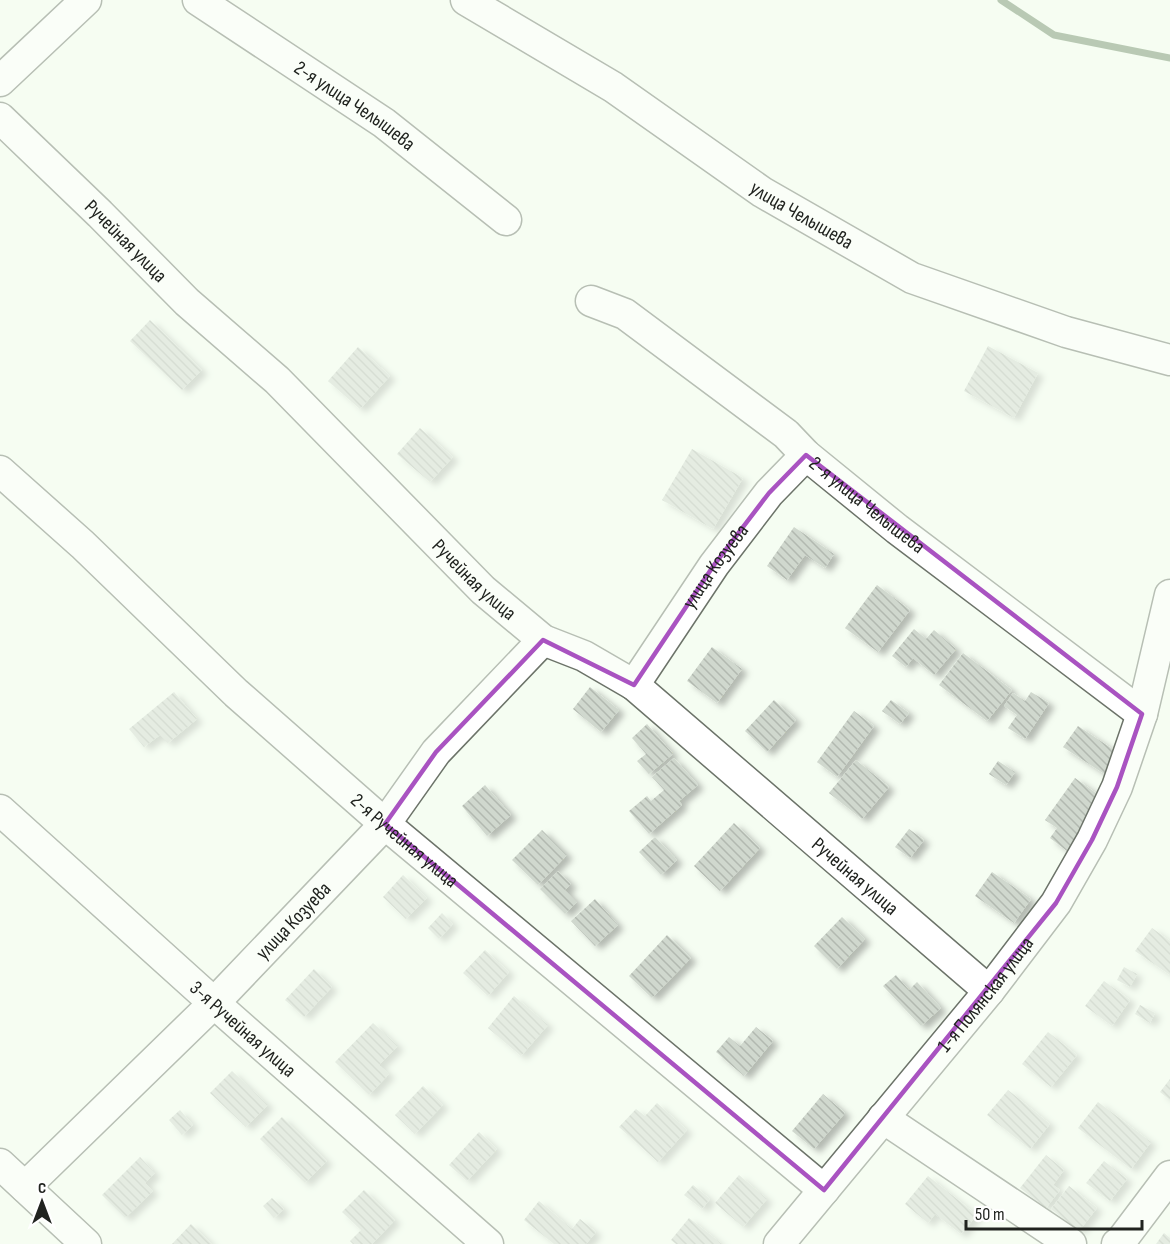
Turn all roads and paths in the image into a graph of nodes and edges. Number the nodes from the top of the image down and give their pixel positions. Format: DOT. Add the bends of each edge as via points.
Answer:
graph roads {
  1 [pos="86,0"];
  2 [pos="198,0"];
  3 [pos="466,0"];
  4 [pos="0,81"];
  5 [pos="0,118"];
  6 [pos="506,220"];
  7 [pos="591,301"];
  8 [pos="1170,360"];
  9 [pos="806,455"];
  10 [pos="0,471"];
  11 [pos="1170,595"];
  12 [pos="543,640"];
  13 [pos="634,685"];
  14 [pos="1142,714"];
  15 [pos="0,810"];
  16 [pos="385,824"];
  17 [pos="989,991"];
  18 [pos="214,1003"];
  19 [pos="883,1118"];
  20 [pos="0,1164"];
  21 [pos="1170,1176"];
  22 [pos="25,1187"];
  23 [pos="824,1190"];
  24 [pos="86,1244"];
  25 [pos="488,1244"];
  26 [pos="779,1244"];
  27 [pos="1071,1244"];
  28 [pos="1117,1244"];
  1 -- 4 [label="street"];
  2 -- 6 [label="street, 2-я улица Челышева" via="384,123"];
  3 -- 8 [label="street, улица Челышева" via="613,87 762,192 912,279 1066,332"];
  5 -- 12 [label="street, Ручейная улица" via="187,302 276,381 483,590"];
  7 -- 9 [label="street, 2-я улица Челышева" via="625,314 786,434"];
  9 -- 13 [label="street, улица Козуева" via="769,493 714,565"];
  9 -- 14 [label="street, 2-я улица Челышева" via="897,529"];
  10 -- 16 [label="street, 2-я Ручейная улица" via="236,693"];
  11 -- 14 [label="street, 1-я Полянская улица"];
  12 -- 13 [label="street, Ручейная улица" via="584,656"];
  12 -- 16 [label="street, улица Козуева" via="436,752"];
  13 -- 17 [label="street, Ручейная улица"];
  14 -- 17 [label="street, 1-я Полянская улица" via="1117,787 1087,849 1056,903"];
  15 -- 18 [label="street, 3-я Ручейная улица"];
  16 -- 18 [label="street, улица Козуева"];
  16 -- 23 [label="street, 2-я Ручейная улица"];
  17 -- 19 [label="street, 1-я Полянская улица"];
  18 -- 22 [label="street, улица Козуева"];
  18 -- 25 [label="street, 3-я Ручейная улица"];
  19 -- 23 [label="street, 1-я Полянская улица"];
  19 -- 27 [label="street"];
  20 -- 22 [label="street"];
  21 -- 28 [label="street"];
  22 -- 24 [label="street"];
  23 -- 26 [label="street, 1-я Полянская улица"];
}
